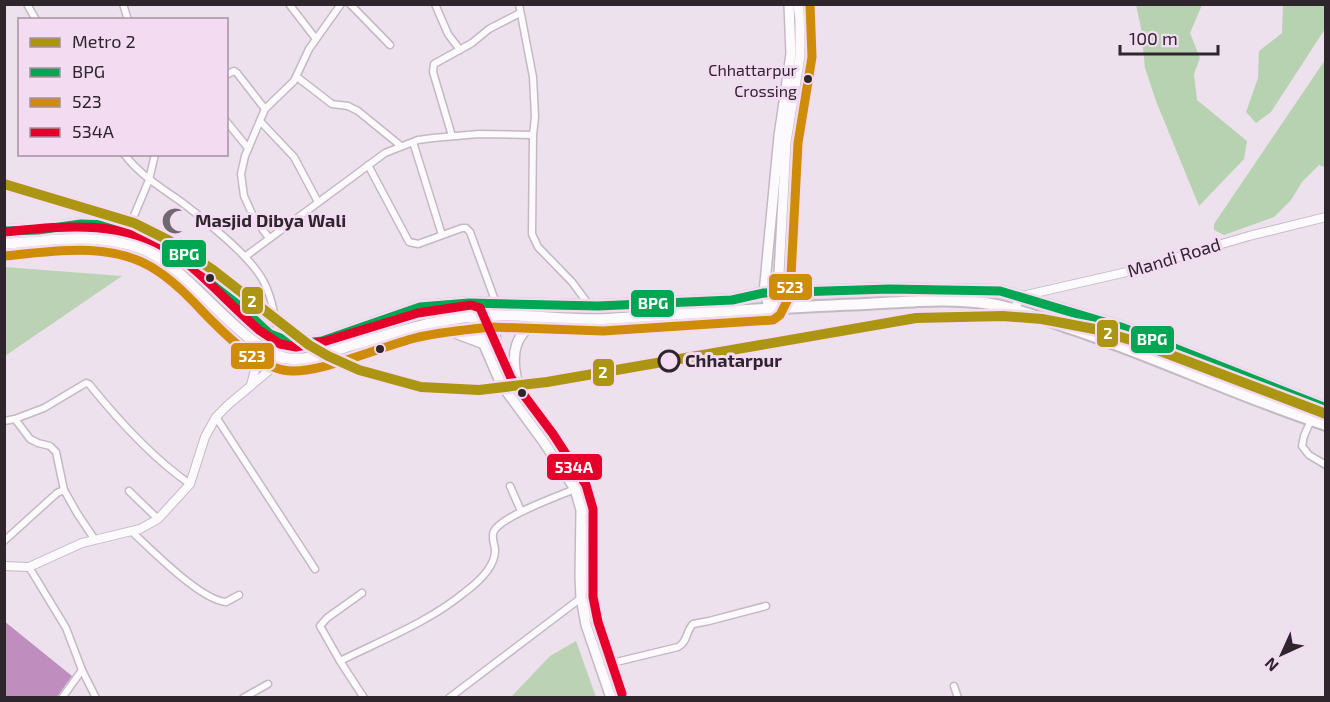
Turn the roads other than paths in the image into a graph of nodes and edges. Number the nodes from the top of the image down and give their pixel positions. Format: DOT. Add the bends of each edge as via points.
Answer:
graph roads {
  1 [pos="27,4"];
  2 [pos="289,4"];
  3 [pos="341,4"];
  4 [pos="350,4"];
  5 [pos="435,4"];
  6 [pos="519,4"];
  7 [pos="789,4"];
  8 [pos="798,4"];
  9 [pos="520,13"];
  10 [pos="35,18"];
  11 [pos="316,39"];
  12 [pos="390,45"];
  13 [pos="460,50"];
  14 [pos="228,74"];
  15 [pos="297,76"];
  16 [pos="265,109"];
  17 [pos="260,121"];
  18 [pos="228,123"];
  19 [pos="533,135"];
  20 [pos="452,136"];
  21 [pos="412,142"];
  22 [pos="401,146"];
  23 [pos="248,148"];
  24 [pos="126,156"];
  25 [pos="155,156"];
  26 [pos="368,165"];
  27 [pos="149,180"];
  28 [pos="318,202"];
  29 [pos="1326,217"];
  30 [pos="128,230"];
  31 [pos="4,231"];
  32 [pos="442,235"];
  33 [pos="269,238"];
  34 [pos="4,244"];
  35 [pos="246,256"];
  36 [pos="764,293"];
  37 [pos="778,293"];
  38 [pos="1022,296"];
  39 [pos="469,303"];
  40 [pos="492,303"];
  41 [pos="589,305"];
  42 [pos="770,308"];
  43 [pos="1013,310"];
  44 [pos="490,315"];
  45 [pos="472,316"];
  46 [pos="545,318"];
  47 [pos="427,323"];
  48 [pos="278,338"];
  49 [pos="484,344"];
  50 [pos="261,348"];
  51 [pos="284,358"];
  52 [pos="251,387"];
  53 [pos="520,392"];
  54 [pos="1326,408"];
  55 [pos="216,417"];
  56 [pos="15,419"];
  57 [pos="4,421"];
  58 [pos="1310,422"];
  59 [pos="1326,425"];
  60 [pos="1326,429"];
  61 [pos="1326,465"];
  62 [pos="190,484"];
  63 [pos="510,486"];
  64 [pos="575,489"];
  65 [pos="64,490"];
  66 [pos="129,491"];
  67 [pos="521,511"];
  68 [pos="158,519"];
  69 [pos="131,531"];
  70 [pos="4,540"];
  71 [pos="95,540"];
  72 [pos="4,566"];
  73 [pos="29,567"];
  74 [pos="315,569"];
  75 [pos="362,593"];
  76 [pos="239,595"];
  77 [pos="582,598"];
  78 [pos="766,606"];
  79 [pos="340,661"];
  80 [pos="608,664"];
  81 [pos="82,670"];
  82 [pos="268,684"];
  83 [pos="954,686"];
  84 [pos="62,698"];
  85 [pos="96,698"];
  86 [pos="243,698"];
  87 [pos="364,698"];
  88 [pos="448,698"];
  89 [pos="610,698"];
  90 [pos="621,698"];
  91 [pos="958,698"];
  1 -- 10 [label="street"];
  2 -- 11 [label="street"];
  3 -- 11 [label="street"];
  4 -- 12 [label="street"];
  5 -- 13 [label="street"];
  6 -- 9 [label="street"];
  7 -- 36 [label="main road" via="791,54"];
  8 -- 37 [label="main road" via="800,56 786,142"];
  9 -- 13 [label="street"];
  9 -- 19 [label="street" via="533,76"];
  11 -- 15 [label="street"];
  13 -- 20 [label="street" via="432,68"];
  14 -- 16 [label="street" via="237,73"];
  15 -- 16 [label="street"];
  15 -- 22 [label="street" via="332,104 358,111"];
  16 -- 17 [label="street"];
  17 -- 23 [label="street"];
  17 -- 28 [label="street" via="294,158"];
  18 -- 23 [label="street"];
  19 -- 20 [label="street"];
  19 -- 41 [label="street" via="532,234 538,247"];
  20 -- 21 [label="street"];
  21 -- 22 [label="street"];
  21 -- 32 [label="street"];
  22 -- 26 [label="street"];
  23 -- 33 [label="street" via="241,174 244,196"];
  24 -- 27 [label="street"];
  25 -- 27 [label="street"];
  26 -- 28 [label="street"];
  26 -- 32 [label="street" via="409,242 418,244"];
  27 -- 30 [label="street"];
  27 -- 35 [label="street" via="197,213"];
  28 -- 33 [label="street"];
  29 -- 38 [label="street, Mandi Road" via="1153,266"];
  30 -- 31 [label="highway" via="81,224"];
  30 -- 48 [label="highway" via="153,236 182,252"];
  32 -- 40 [label="street" via="462,228 470,232"];
  33 -- 35 [label="street"];
  34 -- 50 [label="highway" via="93,240 141,249 182,275"];
  35 -- 48 [label="street" via="273,304"];
  36 -- 37 [label="highway"];
  36 -- 41 [label="highway" via="732,300"];
  36 -- 42 [label="main road"];
  37 -- 38 [label="highway" via="890,289 1000,291"];
  37 -- 42 [label="main road"];
  38 -- 43 [label="street"];
  38 -- 54 [label="highway" via="1121,327"];
  39 -- 40 [label="highway"];
  39 -- 45 [label="main road"];
  39 -- 48 [label="highway" via="420,307 314,343 296,344"];
  40 -- 41 [label="highway"];
  40 -- 44 [label="main road"];
  42 -- 43 [label="highway" via="943,301 993,304"];
  42 -- 46 [label="highway" via="602,319"];
  43 -- 58 [label="highway" via="1096,336"];
  44 -- 45 [label="highway"];
  44 -- 46 [label="highway"];
  44 -- 53 [label="main road" via="497,346"];
  45 -- 47 [label="highway"];
  45 -- 49 [label="main road"];
  46 -- 53 [label="main road" via="523,332 515,349 514,369"];
  47 -- 49 [label="main road"];
  47 -- 51 [label="highway" via="307,358"];
  49 -- 64 [label="main road" via="501,384"];
  50 -- 51 [label="highway"];
  50 -- 52 [label="street"];
  51 -- 52 [label="street"];
  52 -- 55 [label="street"];
  53 -- 80 [label="main road" via="578,476 586,495 590,515 591,609"];
  55 -- 62 [label="street" via="205,437"];
  55 -- 74 [label="street"];
  56 -- 57 [label="street"];
  56 -- 62 [label="street" via="44,408 83,383 89,384 119,420"];
  56 -- 65 [label="street" via="30,439 56,452"];
  58 -- 59 [label="highway"];
  58 -- 60 [label="street"];
  58 -- 61 [label="street" via="1302,446"];
  62 -- 68 [label="street"];
  63 -- 67 [label="street"];
  64 -- 67 [label="street"];
  64 -- 77 [label="main road" via="581,510"];
  65 -- 70 [label="street"];
  65 -- 71 [label="street"];
  66 -- 68 [label="street"];
  67 -- 79 [label="street" via="495,529 492,563 465,592 423,619"];
  68 -- 69 [label="street"];
  69 -- 71 [label="street"];
  69 -- 76 [label="street" via="210,597 226,602"];
  71 -- 73 [label="street"];
  72 -- 73 [label="street"];
  73 -- 81 [label="street" via="62,620"];
  75 -- 79 [label="street" via="320,627"];
  77 -- 88 [label="street"];
  77 -- 89 [label="main road" via="586,626"];
  78 -- 80 [label="street" via="693,624 678,647"];
  79 -- 87 [label="street"];
  80 -- 90 [label="main road"];
  81 -- 84 [label="street"];
  81 -- 85 [label="street"];
  82 -- 86 [label="street"];
  83 -- 91 [label="street"];
}
